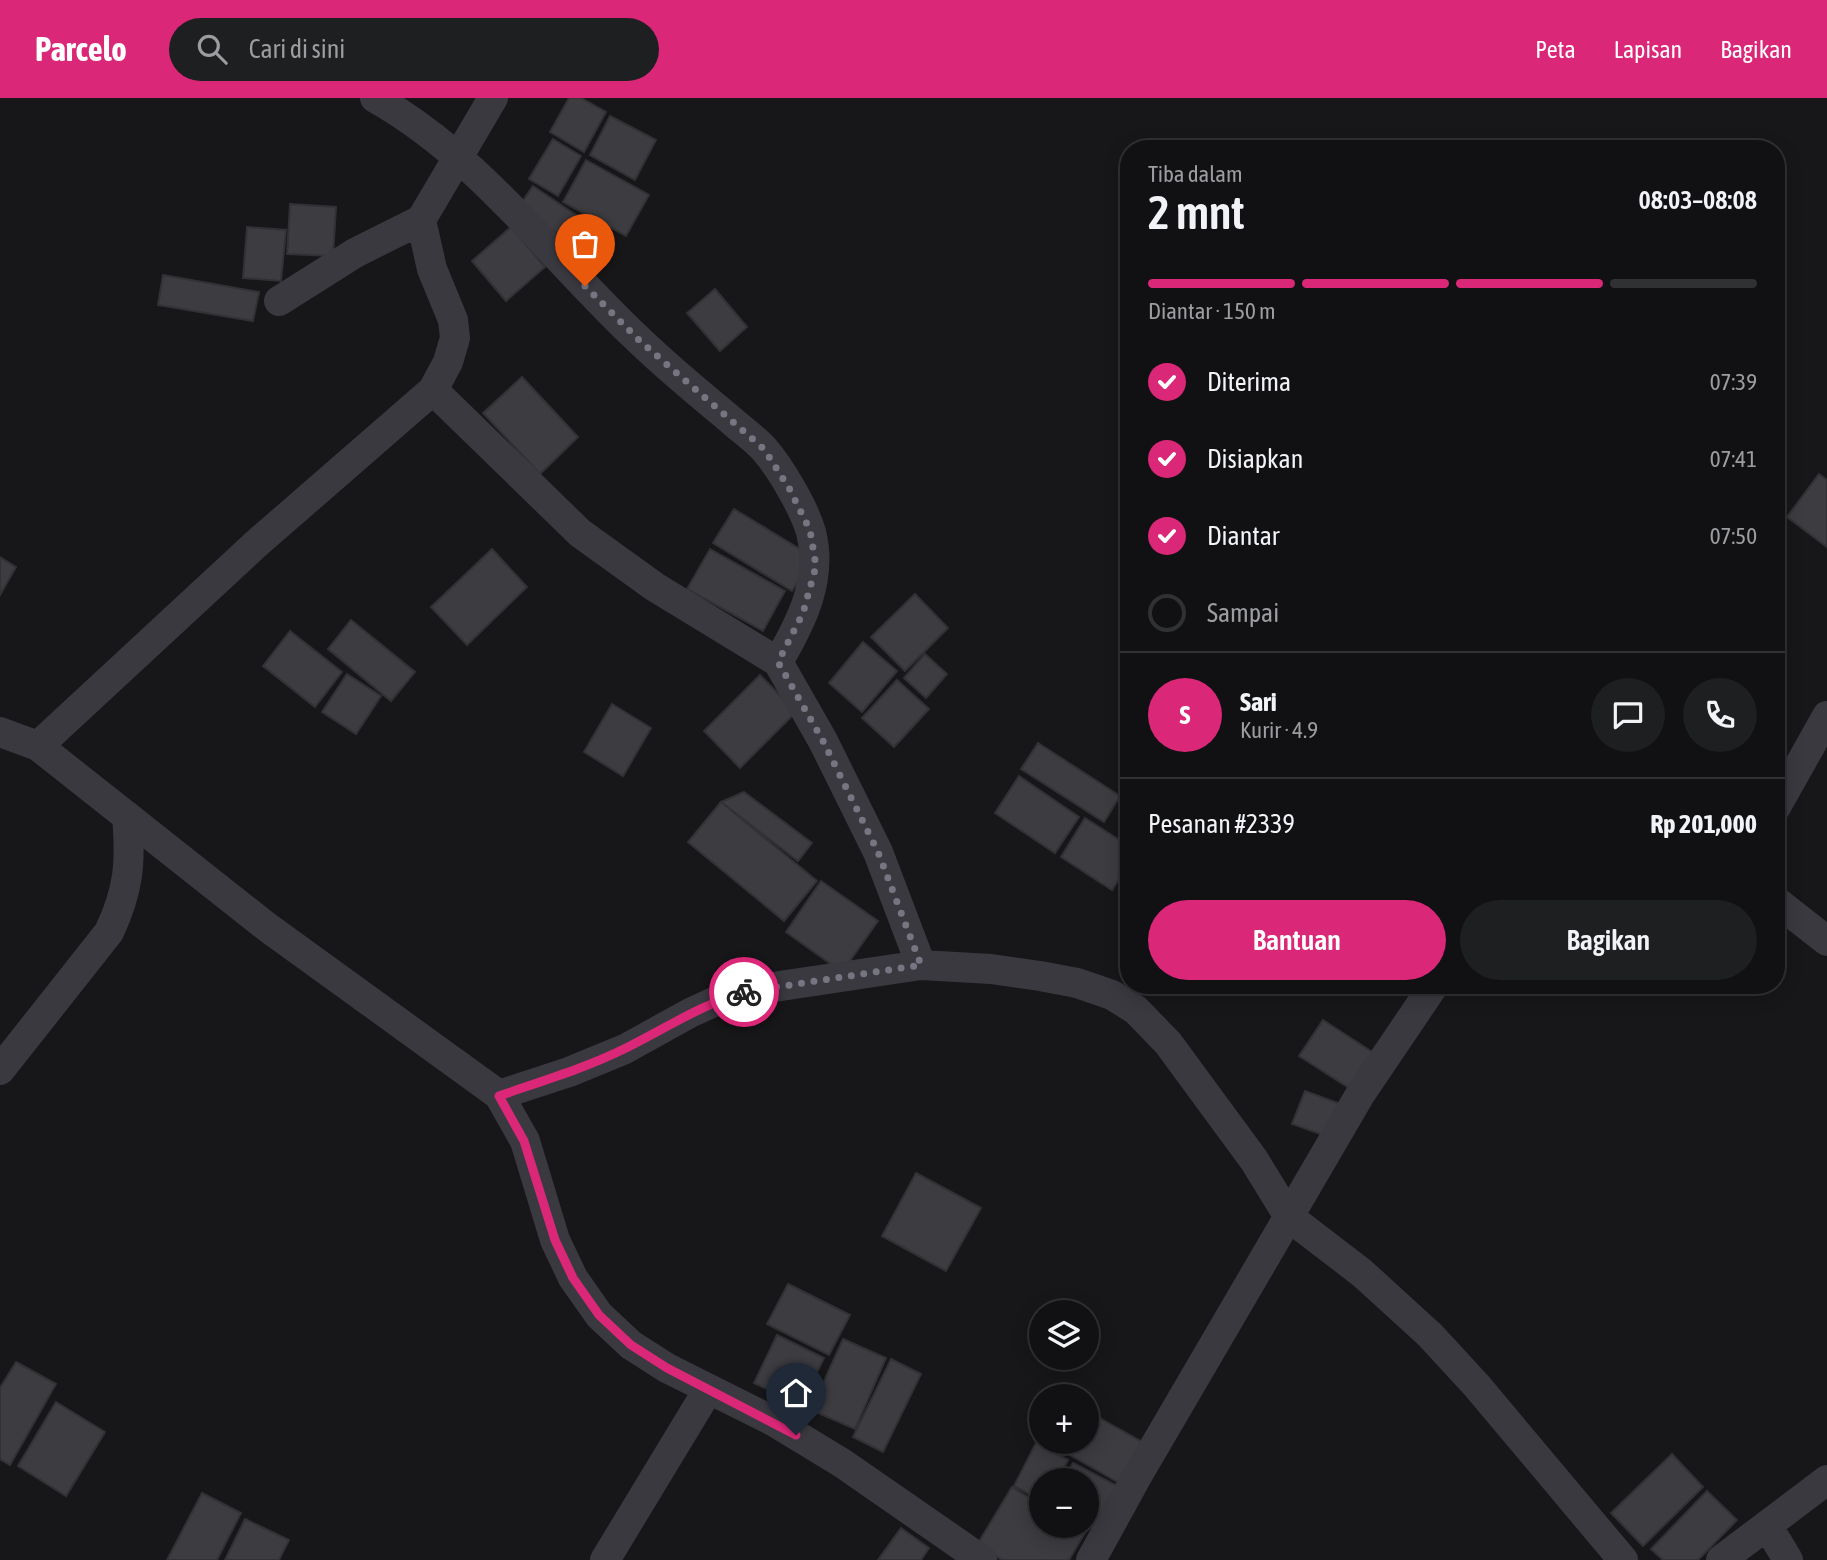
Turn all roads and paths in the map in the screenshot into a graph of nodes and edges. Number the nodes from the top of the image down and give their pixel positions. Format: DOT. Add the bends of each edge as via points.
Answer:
graph roads {
  1 [pos="375,98"];
  2 [pos="493,98"];
  3 [pos="457,156"];
  4 [pos="421,220"];
  5 [pos="279,301"];
  6 [pos="433,390"];
  7 [pos="778,662"];
  8 [pos="1827,716"];
  9 [pos="0,732"];
  10 [pos="38,746"];
  11 [pos="1785,791"];
  12 [pos="127,816"];
  13 [pos="1785,908"];
  14 [pos="1827,942"];
  15 [pos="921,965"];
  16 [pos="1428,994"];
  17 [pos="0,1070"];
  18 [pos="499,1096"];
  19 [pos="1289,1217"];
  20 [pos="708,1390"];
  21 [pos="1827,1480"];
  22 [pos="1767,1525"];
  23 [pos="605,1560"];
  24 [pos="982,1560"];
  25 [pos="1091,1560"];
  26 [pos="1623,1560"];
  27 [pos="1721,1560"];
  28 [pos="1788,1560"];
  1 -- 3 [label="street"];
  2 -- 3 [label="street"];
  3 -- 4 [label="street"];
  3 -- 7 [label="street" via="640,341 764,449 789,488 810,530 816,566 797,629"];
  4 -- 5 [label="street" via="355,253"];
  4 -- 6 [label="street" via="456,338"];
  6 -- 7 [label="street" via="580,533 656,587"];
  6 -- 10 [label="street" via="256,544"];
  7 -- 15 [label="street" via="878,852"];
  8 -- 11 [label="street"];
  9 -- 10 [label="street"];
  10 -- 12 [label="street"];
  12 -- 17 [label="street" via="129,876 121,908 109,932"];
  12 -- 18 [label="street" via="267,927"];
  13 -- 14 [label="street"];
  15 -- 18 [label="street" via="747,991 719,1000 625,1049"];
  15 -- 19 [label="street" via="991,969 1077,983 1112,995 1136,1010 1168,1043 1254,1160"];
  16 -- 19 [label="street" via="1362,1093"];
  18 -- 20 [label="street" via="524,1141 555,1240 573,1278 631,1345"];
  19 -- 25 [label="street"];
  19 -- 26 [label="street" via="1362,1273 1430,1335"];
  20 -- 23 [label="street"];
  20 -- 24 [label="street" via="773,1421 842,1463"];
  21 -- 22 [label="street"];
  22 -- 27 [label="street"];
  22 -- 28 [label="street"];
}
